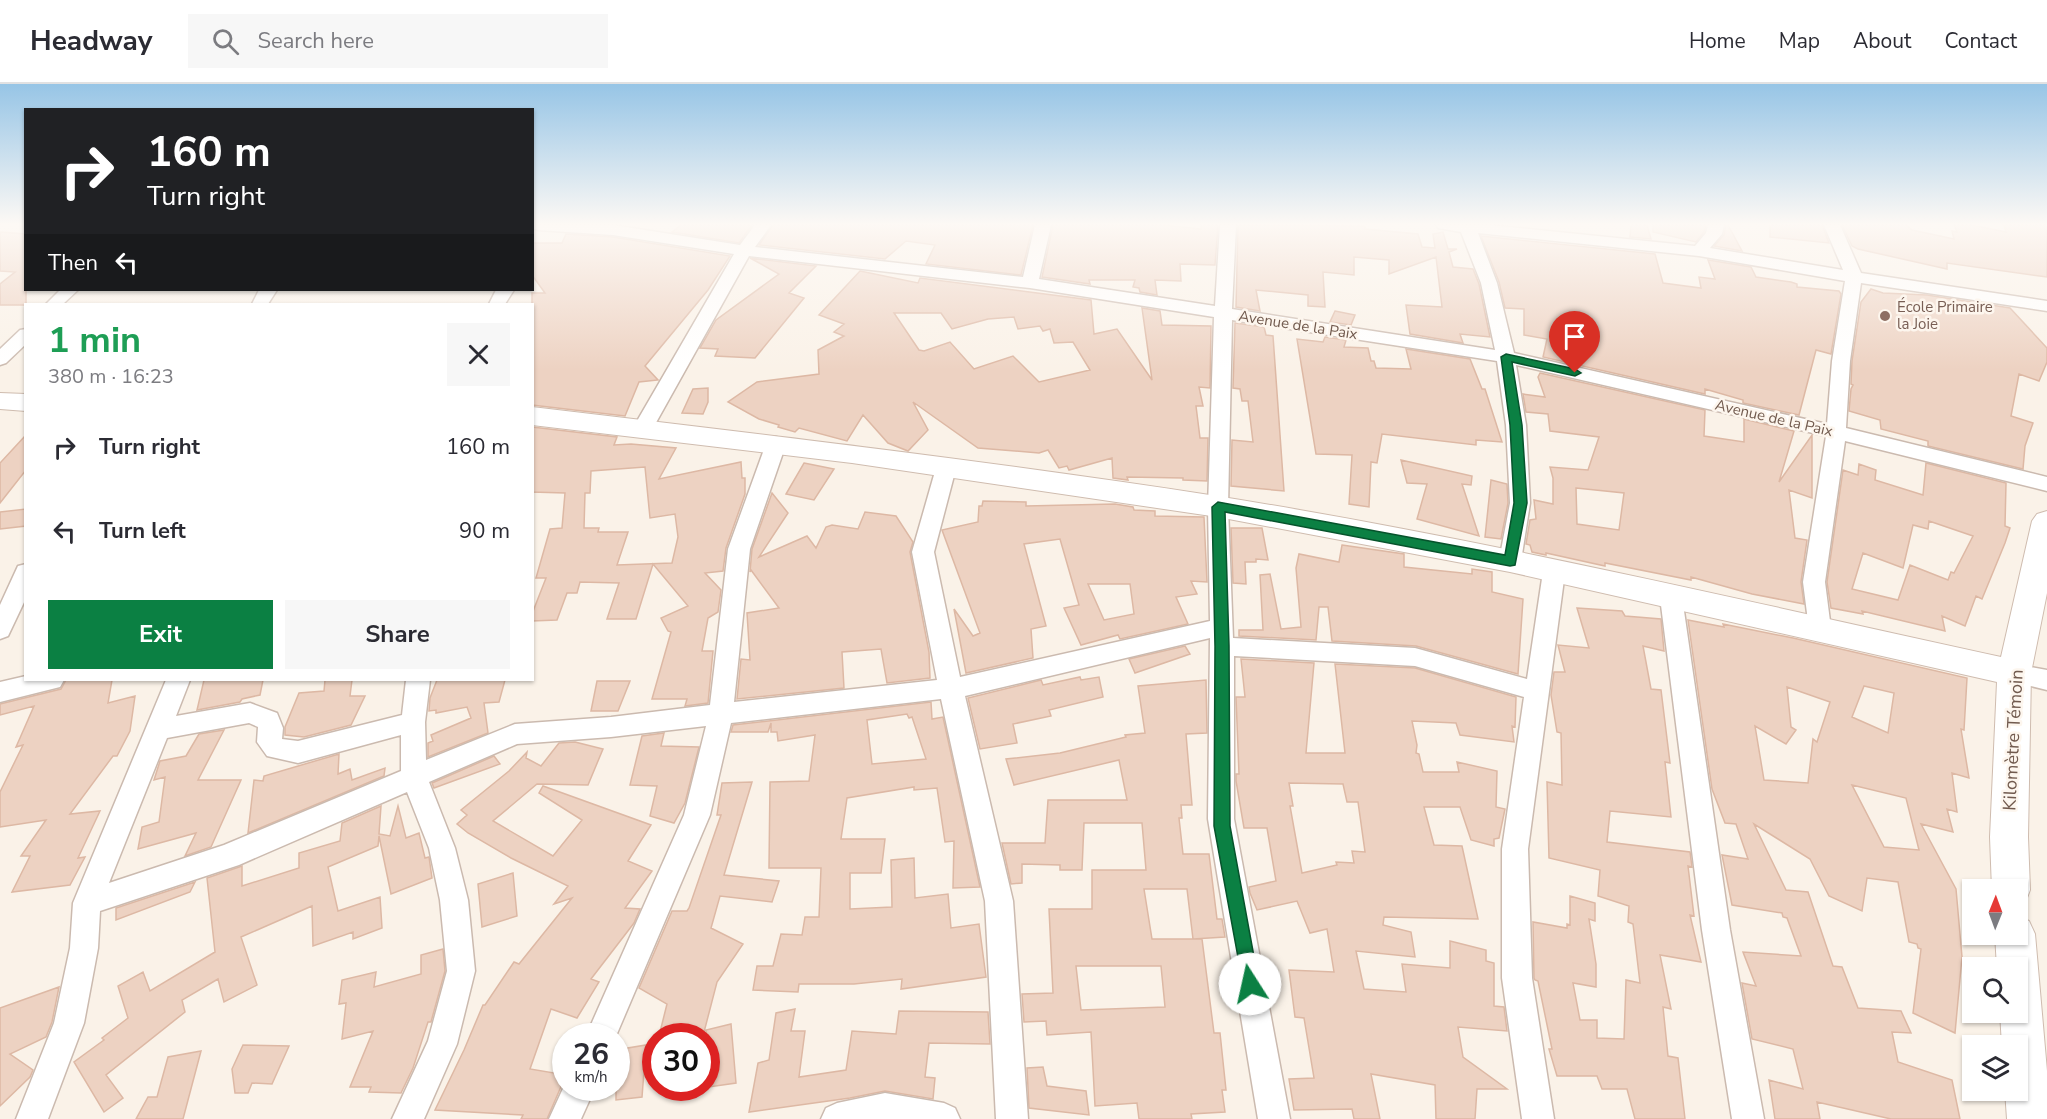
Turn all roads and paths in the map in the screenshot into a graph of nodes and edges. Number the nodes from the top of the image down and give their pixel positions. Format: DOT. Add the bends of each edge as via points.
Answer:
graph roads {
  1 [pos="731,273"];
  2 [pos="937,273"];
  3 [pos="1032,273"];
  4 [pos="1225,273"];
  5 [pos="1485,273"];
  6 [pos="1832,273"];
  7 [pos="1852,273"];
  8 [pos="1854,277"];
  9 [pos="1030,284"];
  10 [pos="68,291"];
  11 [pos="55,303"];
  12 [pos="2047,306"];
  13 [pos="1223,313"];
  14 [pos="24,336"];
  15 [pos="1506,357"];
  16 [pos="0,359"];
  17 [pos="0,401"];
  18 [pos="24,403"];
  19 [pos="534,416"];
  20 [pos="643,428"];
  21 [pos="1836,432"];
  22 [pos="776,444"];
  23 [pos="946,468"];
  24 [pos="2047,484"];
  25 [pos="1218,507"];
  26 [pos="2047,521"];
  27 [pos="1510,561"];
  28 [pos="1554,572"];
  29 [pos="24,576"];
  30 [pos="1671,597"];
  31 [pos="1820,629"];
  32 [pos="0,630"];
  33 [pos="1222,637"];
  34 [pos="2014,673"];
  35 [pos="2047,680"];
  36 [pos="48,681"];
  37 [pos="178,681"];
  38 [pos="418,681"];
  39 [pos="951,689"];
  40 [pos="1538,691"];
  41 [pos="0,692"];
  42 [pos="721,712"];
  43 [pos="413,722"];
  44 [pos="159,729"];
  45 [pos="414,776"];
  46 [pos="2011,879"];
  47 [pos="87,903"];
  48 [pos="607,1023"];
  49 [pos="2021,1023"];
  50 [pos="574,1101"];
  51 [pos="32,1119"];
  52 [pos="408,1119"];
  53 [pos="566,1119"];
  54 [pos="837,1119"];
  55 [pos="944,1119"];
  56 [pos="1012,1119"];
  57 [pos="1274,1119"];
  58 [pos="1538,1119"];
  59 [pos="1748,1119"];
  60 [pos="2029,1119"];
  1 -- 20 [label="street"];
  2 -- 9 [label="street, Avenue de la Paix"];
  3 -- 9 [label="street"];
  4 -- 13 [label="street"];
  5 -- 15 [label="street"];
  6 -- 8 [label="street"];
  7 -- 8 [label="street"];
  8 -- 12 [label="street"];
  8 -- 21 [label="street" via="1841,361"];
  9 -- 13 [label="street, Avenue de la Paix"];
  10 -- 11 [label="street"];
  13 -- 15 [label="street, Avenue de la Paix"];
  13 -- 25 [label="street"];
  14 -- 16 [label="street"];
  15 -- 21 [label="street, Avenue de la Paix"];
  15 -- 27 [label="street" via="1516,425 1520,503"];
  17 -- 18 [label="main road"];
  19 -- 20 [label="main road"];
  20 -- 22 [label="main road"];
  21 -- 24 [label="street, Avenue de la Paix"];
  21 -- 31 [label="street" via="1814,582"];
  22 -- 23 [label="main road"];
  22 -- 42 [label="street" via="739,549"];
  23 -- 25 [label="main road"];
  23 -- 39 [label="street" via="922,552"];
  25 -- 27 [label="main road"];
  25 -- 33 [label="street"];
  26 -- 34 [label="main road, Kilomètre Témoin"];
  27 -- 28 [label="main road"];
  28 -- 30 [label="main road"];
  28 -- 40 [label="street"];
  29 -- 32 [label="street"];
  30 -- 31 [label="main road"];
  30 -- 59 [label="street" via="1716,930"];
  31 -- 34 [label="main road"];
  33 -- 39 [label="street"];
  33 -- 40 [label="street" via="1415,657"];
  33 -- 57 [label="street" via="1222,826"];
  34 -- 35 [label="street"];
  34 -- 46 [label="main road, Kilomètre Témoin"];
  36 -- 41 [label="street"];
  37 -- 44 [label="street"];
  38 -- 43 [label="street"];
  39 -- 42 [label="street"];
  39 -- 56 [label="street" via="999,901"];
  40 -- 58 [label="street" via="1515,849 1518,978"];
  42 -- 45 [label="street" via="610,727 514,734"];
  42 -- 48 [label="street" via="695,821"];
  43 -- 44 [label="street" via="298,752 276,749 269,742 268,720 250,713"];
  43 -- 45 [label="street"];
  44 -- 47 [label="street"];
  45 -- 47 [label="street" via="229,856"];
  45 -- 52 [label="street" via="442,848 454,900 460,970 442,1044"];
  47 -- 51 [label="street" via="84,948 69,1023"];
  49 -- 60 [label="main road"];
  50 -- 53 [label="street"];
  54 -- 55 [label="street" via="885,1109"];
}
